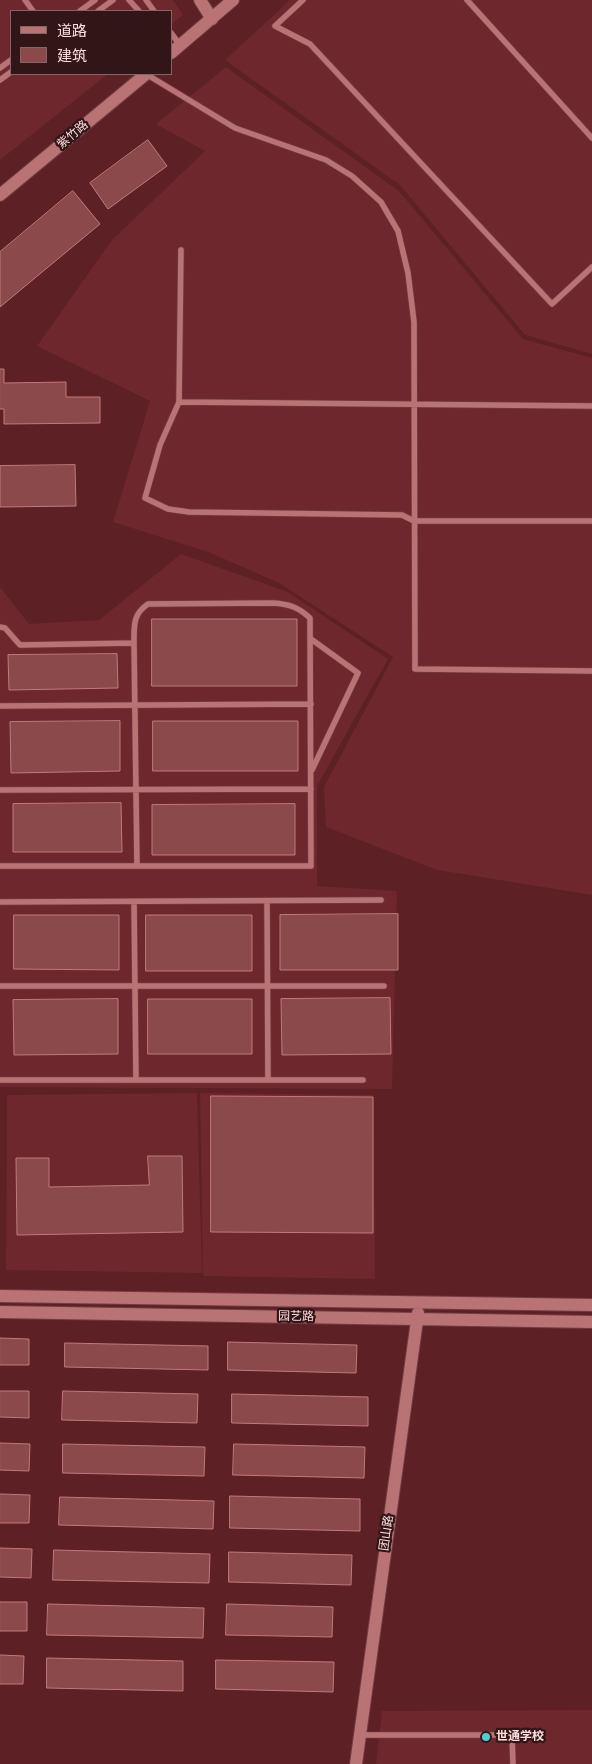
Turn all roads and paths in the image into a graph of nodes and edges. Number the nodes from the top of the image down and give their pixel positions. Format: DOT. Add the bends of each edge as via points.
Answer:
graph roads {
  1 [pos="95,0"];
  2 [pos="114,0"];
  3 [pos="130,0"];
  4 [pos="200,0"];
  5 [pos="233,0"];
  6 [pos="303,0"];
  7 [pos="467,0"];
  8 [pos="81,10"];
  9 [pos="99,10"];
  10 [pos="138,10"];
  11 [pos="212,19"];
  12 [pos="174,50"];
  13 [pos="145,75"];
  14 [pos="148,75"];
  15 [pos="592,138"];
  16 [pos="0,195"];
  17 [pos="180,250"];
  18 [pos="592,267"];
  19 [pos="179,402"];
  20 [pos="414,404"];
  21 [pos="592,406"];
  22 [pos="414,520"];
  23 [pos="592,521"];
  24 [pos="0,628"];
  25 [pos="312,639"];
  26 [pos="134,643"];
  27 [pos="592,671"];
  28 [pos="311,704"];
  29 [pos="136,705"];
  30 [pos="0,706"];
  31 [pos="311,772"];
  32 [pos="311,789"];
  33 [pos="0,790"];
  34 [pos="137,790"];
  35 [pos="0,866"];
  36 [pos="137,866"];
  37 [pos="381,900"];
  38 [pos="266,901"];
  39 [pos="0,902"];
  40 [pos="134,902"];
  41 [pos="0,986"];
  42 [pos="135,986"];
  43 [pos="268,986"];
  44 [pos="384,986"];
  45 [pos="0,1080"];
  46 [pos="136,1080"];
  47 [pos="268,1080"];
  48 [pos="363,1080"];
  49 [pos="0,1296"];
  50 [pos="420,1302"];
  51 [pos="592,1305"];
  52 [pos="0,1312"];
  53 [pos="416,1320"];
  54 [pos="592,1322"];
  55 [pos="360,1735"];
  56 [pos="356,1764"];
  57 [pos="512,1764"];
  1 -- 8 [label="lane"];
  2 -- 9 [label="lane"];
  3 -- 10 [label="lane"];
  4 -- 11 [label="street"];
  5 -- 11 [label="street"];
  6 -- 18 [label="lane" via="275,26 310,44 552,304"];
  7 -- 15 [label="lane"];
  11 -- 12 [label="street"];
  13 -- 16 [label="street, 紫竹路"];
  14 -- 20 [label="lane" via="235,128 326,160 352,176 381,202 398,232 408,273 414,322"];
  17 -- 19 [label="lane"];
  19 -- 20 [label="lane"];
  19 -- 22 [label="lane" via="160,445 145,498 168,509 189,512 402,515"];
  20 -- 21 [label="lane"];
  20 -- 22 [label="lane"];
  22 -- 23 [label="lane"];
  22 -- 27 [label="lane" via="415,669"];
  24 -- 26 [label="lane" via="5,628 20,645"];
  25 -- 26 [label="lane" via="310,618 300,608 289,604 148,604 134,619"];
  25 -- 28 [label="lane"];
  25 -- 31 [label="lane" via="358,673"];
  26 -- 29 [label="lane"];
  28 -- 29 [label="lane"];
  28 -- 31 [label="lane"];
  29 -- 30 [label="lane"];
  29 -- 34 [label="lane"];
  31 -- 32 [label="lane"];
  32 -- 34 [label="lane"];
  32 -- 36 [label="lane" via="311,866"];
  33 -- 34 [label="lane"];
  34 -- 36 [label="lane"];
  35 -- 36 [label="lane"];
  37 -- 38 [label="lane"];
  38 -- 40 [label="lane"];
  38 -- 43 [label="lane"];
  39 -- 40 [label="lane"];
  40 -- 42 [label="lane"];
  41 -- 42 [label="lane"];
  42 -- 43 [label="lane"];
  42 -- 46 [label="lane"];
  43 -- 44 [label="lane"];
  43 -- 47 [label="lane"];
  45 -- 46 [label="lane"];
  46 -- 47 [label="lane"];
  47 -- 48 [label="lane"];
  49 -- 50 [label="street, 园艺路"];
  50 -- 51 [label="street, 园艺路"];
  50 -- 53 [label="street, 团山路"];
  52 -- 53 [label="street, 园艺路"];
  53 -- 54 [label="street, 园艺路"];
  53 -- 55 [label="street, 团山路"];
  55 -- 56 [label="street, 团山路"];
  55 -- 57 [label="lane" via="512,1735"];
}
